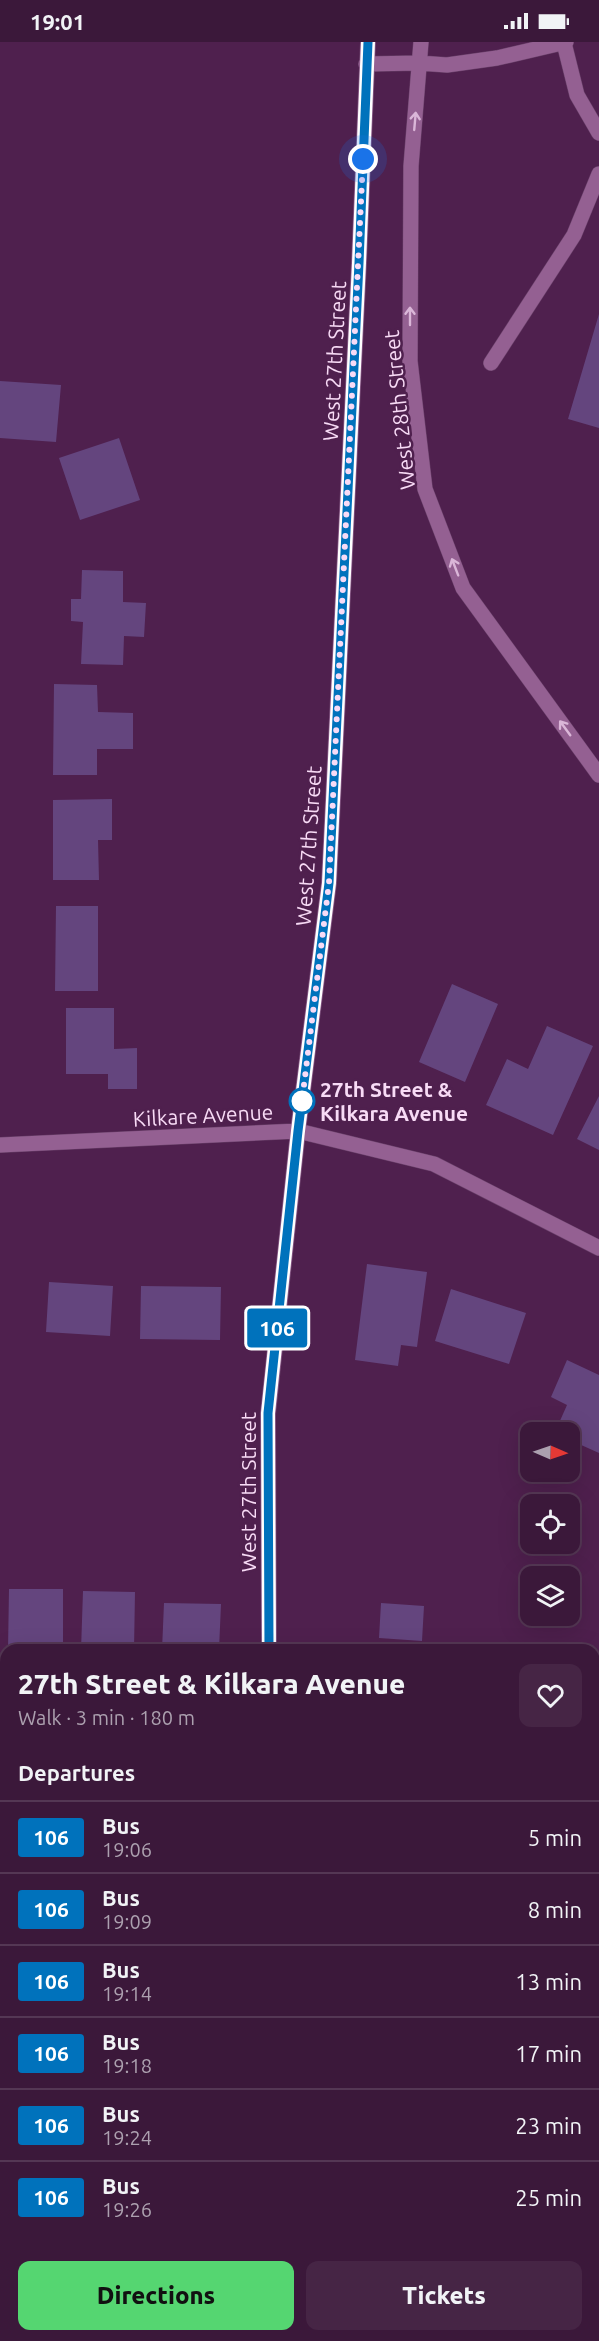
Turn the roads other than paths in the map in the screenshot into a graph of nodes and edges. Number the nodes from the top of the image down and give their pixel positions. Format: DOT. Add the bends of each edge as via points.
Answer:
graph roads {
  1 [pos="368,42"];
  2 [pos="421,42"];
  3 [pos="565,42"];
  4 [pos="419,63"];
  5 [pos="366,64"];
  6 [pos="599,132"];
  7 [pos="599,174"];
  8 [pos="491,363"];
  9 [pos="599,776"];
  10 [pos="298,1131"];
  11 [pos="0,1145"];
  12 [pos="599,1248"];
  13 [pos="269,1644"];
  1 -- 5 [label="street, West 27th Street"];
  2 -- 4 [label="street"];
  3 -- 4 [label="street" via="497,58 447,65"];
  3 -- 6 [label="street" via="577,95"];
  4 -- 5 [label="street"];
  9 -- 4 [label="street, West 28th Street, one-way" via="463,588 425,489 410,361 411,166"];
  5 -- 10 [label="street, West 27th Street" via="329,883"];
  7 -- 8 [label="street" via="574,235"];
  10 -- 11 [label="street, Kilkare Avenue"];
  10 -- 12 [label="street, Kilkare Avenue" via="434,1164"];
  10 -- 13 [label="street, West 27th Street" via="268,1413"];
}
